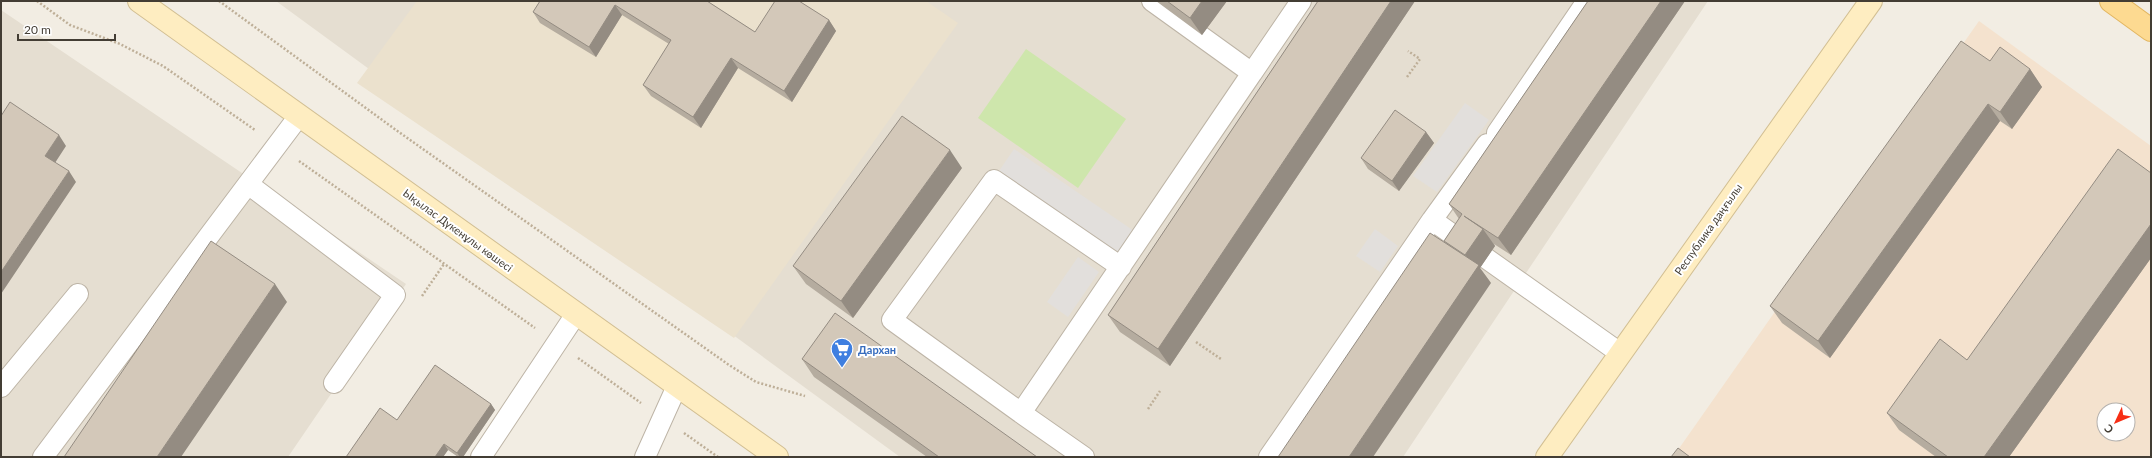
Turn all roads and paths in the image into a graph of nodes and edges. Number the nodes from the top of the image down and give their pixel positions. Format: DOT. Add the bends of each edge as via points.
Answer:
graph roads {
  1 [pos="37,1"];
  2 [pos="139,1"];
  3 [pos="219,1"];
  4 [pos="1152,1"];
  5 [pos="1301,1"];
  6 [pos="1587,1"];
  7 [pos="1871,1"];
  8 [pos="2111,1"];
  9 [pos="2151,30"];
  10 [pos="1408,51"];
  11 [pos="1252,73"];
  12 [pos="1407,77"];
  13 [pos="299,116"];
  14 [pos="277,146"];
  15 [pos="248,184"];
  16 [pos="1432,220"];
  17 [pos="1121,267"];
  18 [pos="78,294"];
  19 [pos="576,314"];
  20 [pos="1196,342"];
  21 [pos="556,343"];
  22 [pos="1620,353"];
  23 [pos="1221,359"];
  24 [pos="334,383"];
  25 [pos="677,386"];
  26 [pos="1,387"];
  27 [pos="1160,391"];
  28 [pos="805,396"];
  29 [pos="1148,409"];
  30 [pos="1021,413"];
  31 [pos="662,418"];
  32 [pos="43,457"];
  33 [pos="481,457"];
  34 [pos="645,457"];
  35 [pos="718,457"];
  36 [pos="777,457"];
  37 [pos="1084,457"];
  38 [pos="1268,457"];
  39 [pos="1547,457"];
  1 -- 14 [label="path" via="70,25 120,44 163,66"];
  2 -- 13 [label="street, Ықылас Дүкенұлы көшесі"];
  3 -- 28 [label="path" via="396,130 729,365 756,382"];
  4 -- 11 [label="lane"];
  5 -- 11 [label="lane"];
  6 -- 16 [label="lane"];
  7 -- 22 [label="street, Республика даңғылы"];
  8 -- 9 [label="main road"];
  10 -- 12 [label="path" via="1420,59"];
  11 -- 17 [label="lane"];
  13 -- 14 [label="lane"];
  13 -- 19 [label="street, Ықылас Дүкенұлы көшесі"];
  14 -- 15 [label="lane"];
  14 -- 21 [label="path"];
  15 -- 24 [label="lane" via="395,295"];
  15 -- 32 [label="lane"];
  16 -- 22 [label="lane"];
  16 -- 38 [label="lane"];
  17 -- 30 [label="lane"];
  17 -- 30 [label="lane" via="994,180 892,320"];
  18 -- 26 [label="lane"];
  19 -- 21 [label="lane"];
  19 -- 25 [label="street, Ықылас Дүкенұлы көшесі"];
  20 -- 23 [label="path"];
  21 -- 31 [label="path"];
  21 -- 33 [label="lane"];
  22 -- 39 [label="street, Республика даңғылы"];
  25 -- 31 [label="lane"];
  25 -- 36 [label="street, Ықылас Дүкенұлы көшесі"];
  27 -- 29 [label="path"];
  30 -- 37 [label="lane"];
  31 -- 34 [label="lane"];
  31 -- 35 [label="path"];
}
